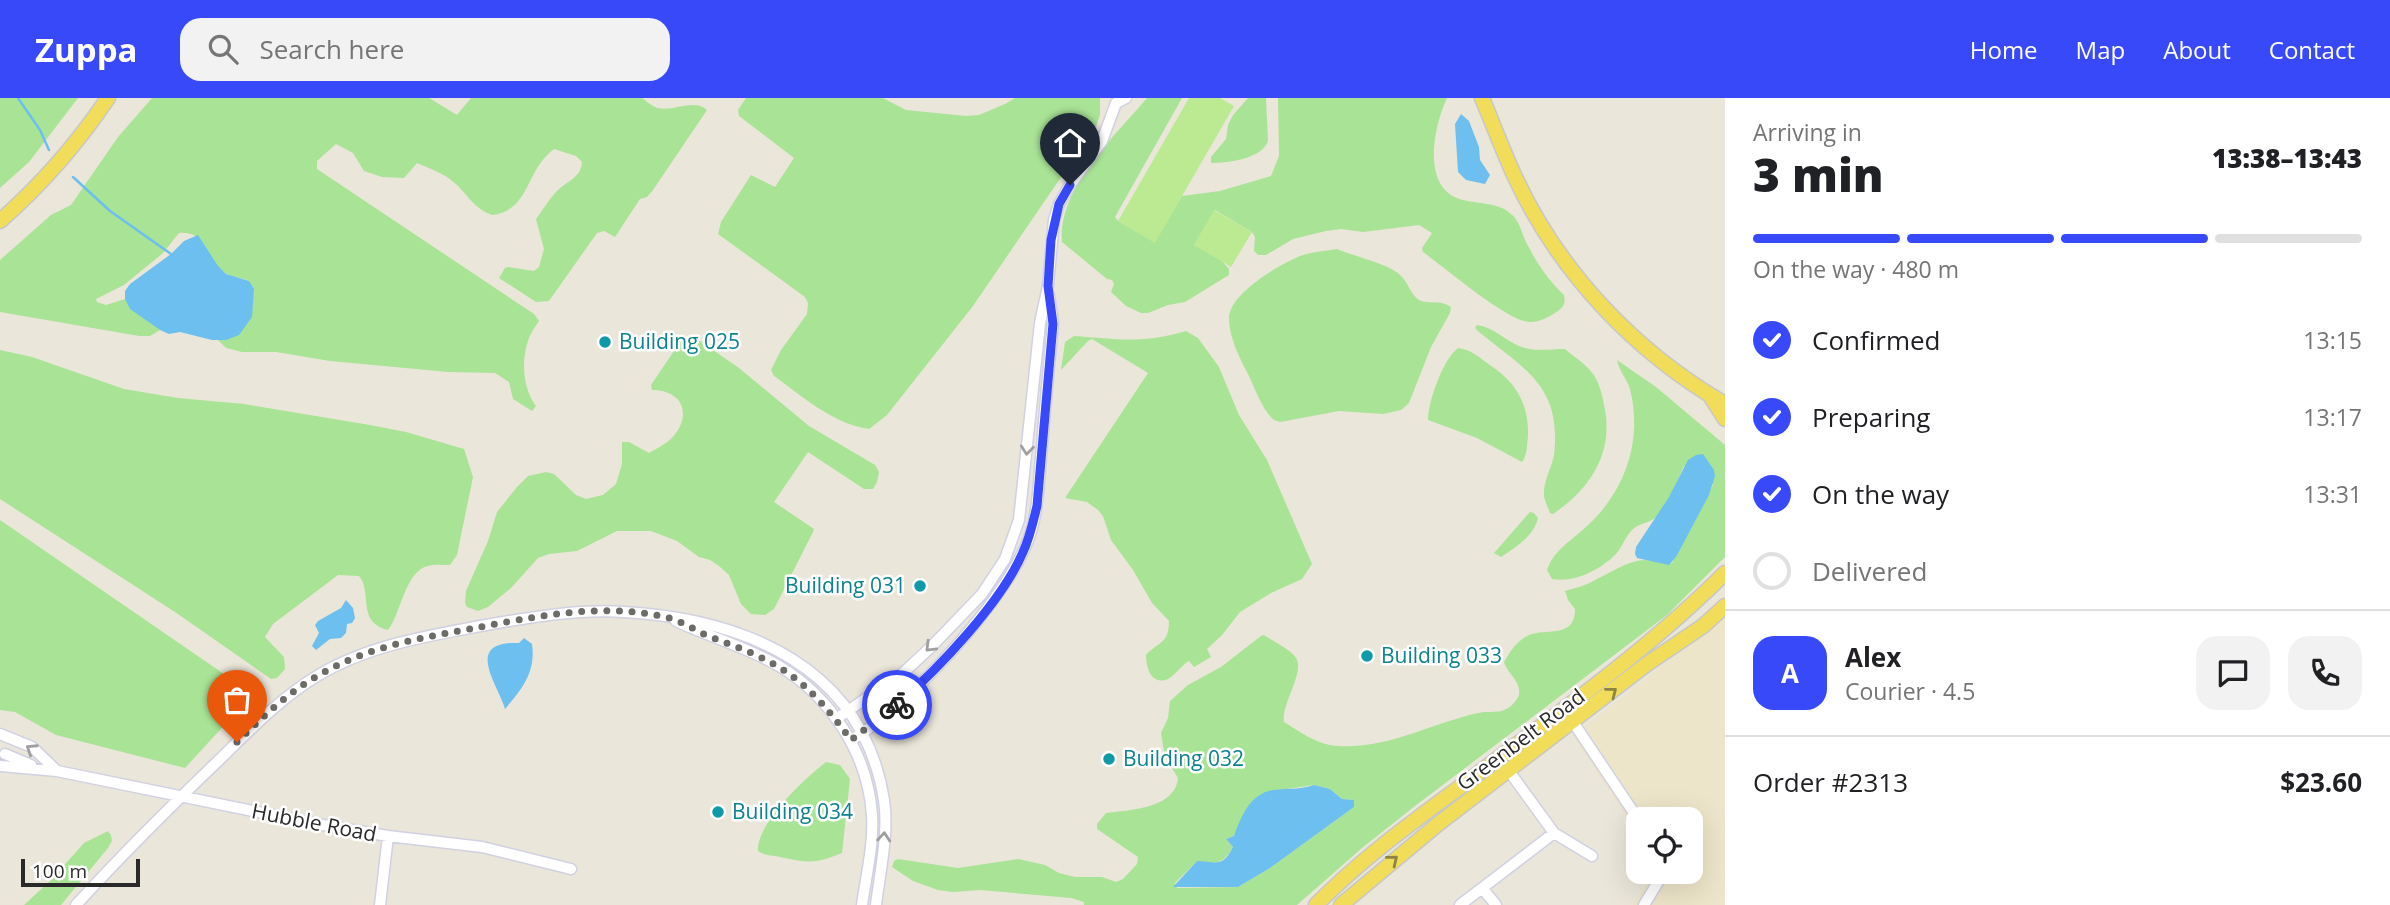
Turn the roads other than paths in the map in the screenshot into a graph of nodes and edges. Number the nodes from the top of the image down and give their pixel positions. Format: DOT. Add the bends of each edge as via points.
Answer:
graph roads {
  1 [pos="108,98"];
  2 [pos="1126,98"];
  3 [pos="1482,98"];
  4 [pos="0,221"];
  5 [pos="1048,286"];
  6 [pos="1710,396"];
  7 [pos="1725,404"];
  8 [pos="1725,419"];
  9 [pos="1723,574"];
  10 [pos="1725,606"];
  11 [pos="1686,611"];
  12 [pos="667,617"];
  13 [pos="1679,644"];
  14 [pos="847,711"];
  15 [pos="836,719"];
  16 [pos="1573,722"];
  17 [pos="862,733"];
  18 [pos="0,734"];
  19 [pos="851,740"];
  20 [pos="3,760"];
  21 [pos="37,767"];
  22 [pos="57,771"];
  23 [pos="1509,771"];
  24 [pos="181,797"];
  25 [pos="1630,807"];
  26 [pos="1554,832"];
  27 [pos="388,836"];
  28 [pos="1592,856"];
  29 [pos="571,869"];
  30 [pos="1657,884"];
  31 [pos="1482,888"];
  32 [pos="1316,904"];
  33 [pos="76,905"];
  34 [pos="380,905"];
  35 [pos="862,905"];
  36 [pos="876,905"];
  37 [pos="1341,905"];
  38 [pos="1460,905"];
  39 [pos="1496,905"];
  40 [pos="1644,905"];
  1 -- 4 [label="main road" via="63,158"];
  2 -- 5 [label="street" via="1116,103 1102,142 1059,204"];
  3 -- 6 [label="main road" via="1515,177 1553,246 1628,332"];
  5 -- 14 [label="street, one-way" via="1019,520 1005,559 982,594 931,647 903,673"];
  5 -- 17 [label="street" via="1053,324 1037,506 1024,551 1001,591 946,657"];
  6 -- 7 [label="main road"];
  6 -- 8 [label="main road"];
  9 -- 11 [label="main road, Greenbelt Road"];
  10 -- 13 [label="main road, Greenbelt Road"];
  11 -- 13 [label="main road"];
  11 -- 32 [label="main road, Greenbelt Road" via="1391,838"];
  12 -- 14 [label="street" via="706,622 783,653 818,678"];
  12 -- 15 [label="street" via="778,666 813,692"];
  12 -- 24 [label="street" via="624,612 554,614 368,652 293,691"];
  16 -- 13 [label="main road, Greenbelt Road, one-way"];
  14 -- 15 [label="street"];
  14 -- 17 [label="street"];
  15 -- 19 [label="street"];
  16 -- 23 [label="main road, Greenbelt Road"];
  16 -- 25 [label="street"];
  17 -- 19 [label="street"];
  36 -- 17 [label="street, one-way" via="885,810 879,777"];
  22 -- 18 [label="street, one-way" via="32,747"];
  19 -- 35 [label="street" via="867,780 872,816"];
  20 -- 21 [label="street, Hubble Road"];
  20 -- 21 [label="street, Hubble Road"];
  21 -- 22 [label="street, Hubble Road"];
  22 -- 24 [label="street, Hubble Road"];
  23 -- 26 [label="street"];
  37 -- 23 [label="main road, Greenbelt Road, one-way"];
  24 -- 27 [label="street, Hubble Road"];
  24 -- 33 [label="street"];
  26 -- 28 [label="street"];
  26 -- 31 [label="street"];
  27 -- 29 [label="street, Hubble Road" via="482,847"];
  27 -- 34 [label="street"];
  30 -- 40 [label="street"];
  31 -- 38 [label="street"];
  31 -- 39 [label="street"];
}
